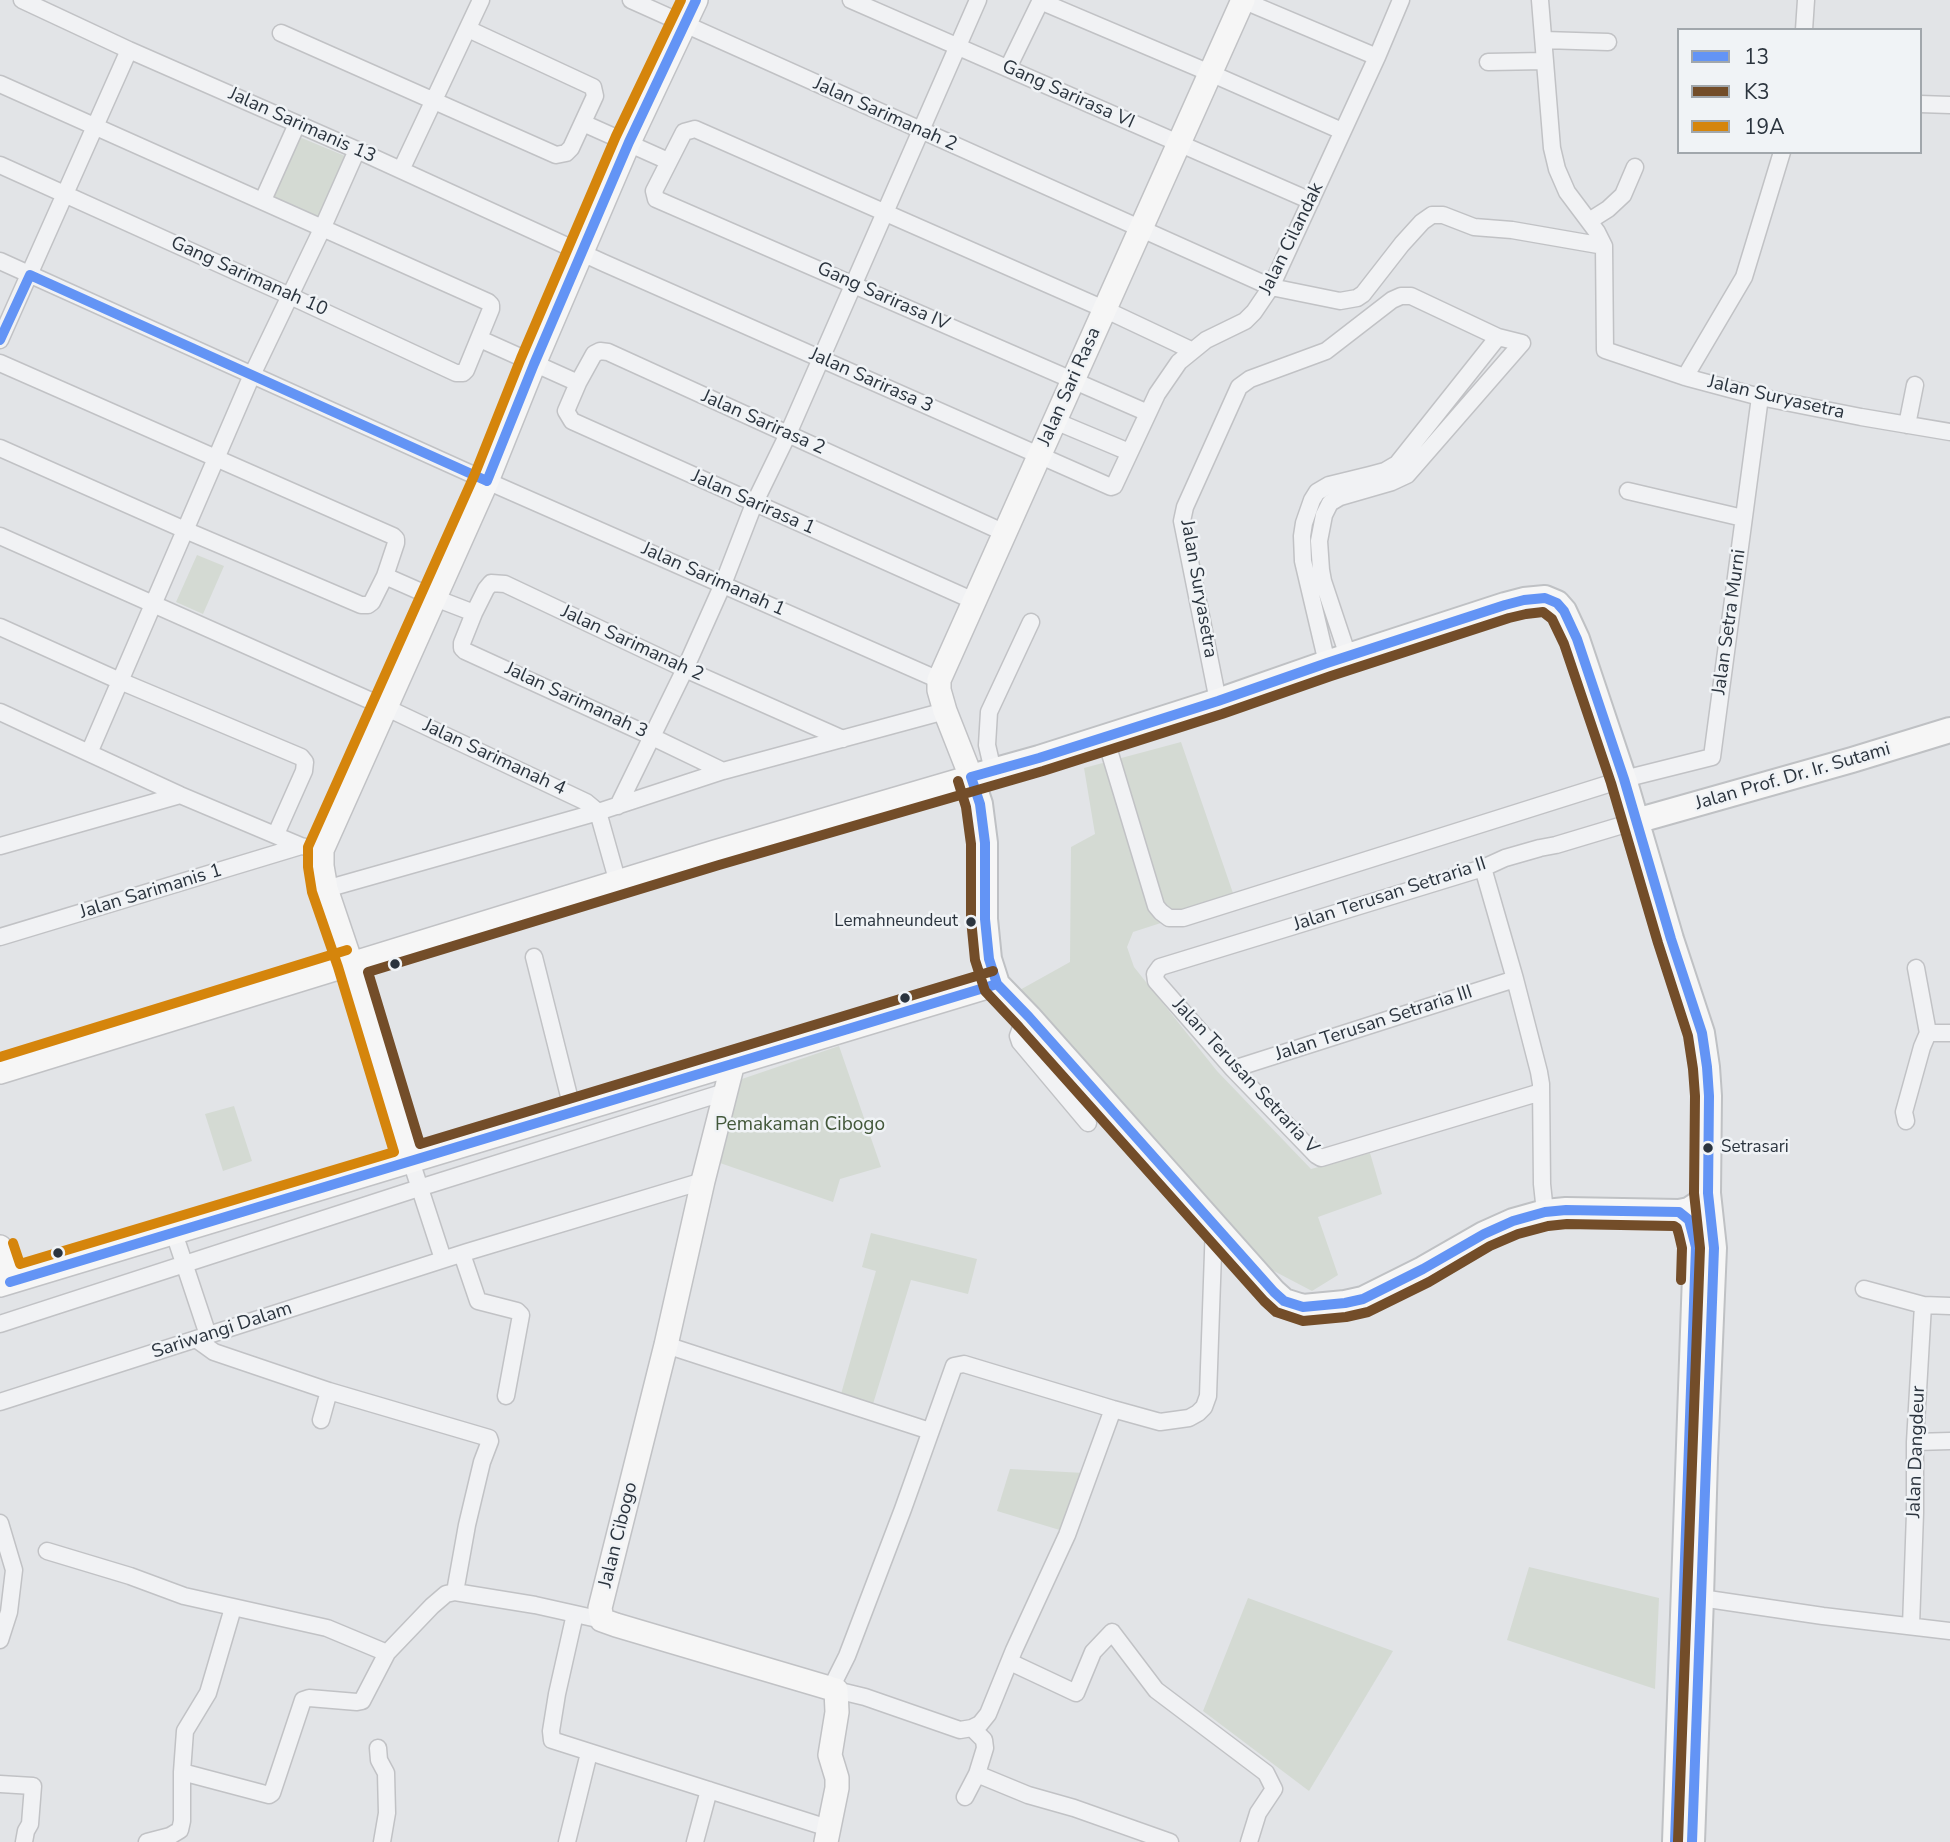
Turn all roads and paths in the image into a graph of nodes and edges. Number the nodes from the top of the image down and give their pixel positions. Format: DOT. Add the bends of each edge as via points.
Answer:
graph roads {
  1 [pos="22,0"];
  2 [pos="481,0"];
  3 [pos="631,0"];
  4 [pos="696,0"];
  5 [pos="851,0"];
  6 [pos="978,0"];
  7 [pos="1242,0"];
  8 [pos="1401,0"];
  9 [pos="1540,0"];
  10 [pos="1806,0"];
  11 [pos="1040,1"];
  12 [pos="685,25"];
  13 [pos="1804,28"];
  14 [pos="468,29"];
  15 [pos="281,33"];
  16 [pos="1544,40"];
  17 [pos="1608,42"];
  18 [pos="958,46"];
  19 [pos="128,50"];
  20 [pos="1377,57"];
  21 [pos="1545,61"];
  22 [pos="1488,62"];
  23 [pos="1008,68"];
  24 [pos="1210,73"];
  25 [pos="0,84"];
  26 [pos="433,101"];
  27 [pos="1922,104"];
  28 [pos="1950,105"];
  29 [pos="583,123"];
  30 [pos="297,124"];
  31 [pos="95,126"];
  32 [pos="919,131"];
  33 [pos="1342,131"];
  34 [pos="629,142"];
  35 [pos="1178,144"];
  36 [pos="357,150"];
  37 [pos="1781,154"];
  38 [pos="668,160"];
  39 [pos="0,165"];
  40 [pos="1635,167"];
  41 [pos="401,170"];
  42 [pos="66,194"];
  43 [pos="264,200"];
  44 [pos="1311,201"];
  45 [pos="884,212"];
  46 [pos="1589,221"];
  47 [pos="322,229"];
  48 [pos="1140,230"];
  49 [pos="1604,246"];
  50 [pos="581,253"];
  51 [pos="0,261"];
  52 [pos="30,275"];
  53 [pos="853,284"];
  54 [pos="1271,287"];
  55 [pos="290,296"];
  56 [pos="1104,310"];
  57 [pos="1498,337"];
  58 [pos="480,339"];
  59 [pos="0,340"];
  60 [pos="1191,350"];
  61 [pos="821,359"];
  62 [pos="0,363"];
  63 [pos="534,364"];
  64 [pos="252,376"];
  65 [pos="1685,377"];
  66 [pos="1072,381"];
  67 [pos="578,383"];
  68 [pos="1915,385"];
  69 [pos="1760,397"];
  70 [pos="1148,413"];
  71 [pos="1055,421"];
  72 [pos="1907,425"];
  73 [pos="1950,432"];
  74 [pos="788,434"];
  75 [pos="1132,445"];
  76 [pos="0,448"];
  77 [pos="1039,456"];
  78 [pos="217,458"];
  79 [pos="487,481"];
  80 [pos="1628,491"];
  81 [pos="754,504"];
  82 [pos="1744,518"];
  83 [pos="186,530"];
  84 [pos="1005,533"];
  85 [pos="0,536"];
  86 [pos="385,576"];
  87 [pos="723,584"];
  88 [pos="435,598"];
  89 [pos="974,601"];
  90 [pos="153,605"];
  91 [pos="474,613"];
  92 [pos="1031,622"];
  93 [pos="0,627"];
  94 [pos="1337,660"];
  95 [pos="685,669"];
  96 [pos="939,680"];
  97 [pos="120,681"];
  98 [pos="1218,701"];
  99 [pos="387,708"];
  100 [pos="945,711"];
  101 [pos="0,712"];
  102 [pos="1950,730"];
  103 [pos="652,737"];
  104 [pos="1105,737"];
  105 [pos="843,739"];
  106 [pos="89,752"];
  107 [pos="723,771"];
  108 [pos="982,774"];
  109 [pos="1624,779"];
  110 [pos="180,795"];
  111 [pos="618,806"];
  112 [pos="598,812"];
  113 [pos="1636,821"];
  114 [pos="276,834"];
  115 [pos="0,846"];
  116 [pos="312,848"];
  117 [pos="1483,868"];
  118 [pos="618,883"];
  119 [pos="326,889"];
  120 [pos="0,937"];
  121 [pos="534,957"];
  122 [pos="351,963"];
  123 [pos="1916,968"];
  124 [pos="1516,979"];
  125 [pos="1156,981"];
  126 [pos="998,984"];
  127 [pos="1029,1017"];
  128 [pos="1950,1032"];
  129 [pos="1928,1033"];
  130 [pos="733,1063"];
  131 [pos="1233,1069"];
  132 [pos="0,1072"];
  133 [pos="725,1092"];
  134 [pos="1541,1092"];
  135 [pos="573,1112"];
  136 [pos="1906,1121"];
  137 [pos="1088,1123"];
  138 [pos="411,1161"];
  139 [pos="703,1181"];
  140 [pos="419,1188"];
  141 [pos="1708,1193"];
  142 [pos="1545,1212"];
  143 [pos="1679,1212"];
  144 [pos="1214,1224"];
  145 [pos="174,1233"];
  146 [pos="0,1247"];
  147 [pos="462,1254"];
  148 [pos="443,1259"];
  149 [pos="184,1264"];
  150 [pos="5,1284"];
  151 [pos="1864,1289"];
  152 [pos="1923,1305"];
  153 [pos="1950,1306"];
  154 [pos="0,1324"];
  155 [pos="202,1337"];
  156 [pos="666,1345"];
  157 [pos="329,1391"];
  158 [pos="506,1396"];
  159 [pos="0,1402"];
  160 [pos="1113,1409"];
  161 [pos="321,1420"];
  162 [pos="930,1430"];
  163 [pos="1950,1441"];
  164 [pos="1915,1442"];
  165 [pos="0,1523"];
  166 [pos="47,1551"];
  167 [pos="7,1573"];
  168 [pos="455,1592"];
  169 [pos="1702,1598"];
  170 [pos="233,1608"];
  171 [pos="575,1614"];
  172 [pos="602,1620"];
  173 [pos="1911,1626"];
  174 [pos="1950,1631"];
  175 [pos="0,1640"];
  176 [pos="387,1653"];
  177 [pos="1010,1662"];
  178 [pos="834,1689"];
  179 [pos="972,1728"];
  180 [pos="378,1748"];
  181 [pos="589,1753"];
  182 [pos="182,1772"];
  183 [pos="977,1774"];
  184 [pos="0,1784"];
  185 [pos="709,1790"];
  186 [pos="965,1797"];
  187 [pos="827,1835"];
  188 [pos="24,1842"];
  189 [pos="147,1842"];
  190 [pos="382,1842"];
  191 [pos="567,1842"];
  192 [pos="695,1842"];
  193 [pos="1170,1842"];
  194 [pos="1249,1842"];
  195 [pos="1675,1842"];
  196 [pos="1692,1842"];
  1 -- 19 [label="street, Jalan Sarimanis 13"];
  2 -- 14 [label="street"];
  3 -- 12 [label="street, Jalan Sarimanah 2"];
  4 -- 12 [label="street"];
  5 -- 18 [label="street, Gang Sarirasa VI"];
  6 -- 18 [label="street"];
  7 -- 20 [label="street"];
  7 -- 24 [label="street, Jalan Sari Rasa"];
  8 -- 20 [label="street, Jalan Cilandak"];
  9 -- 16 [label="street"];
  10 -- 13 [label="street"];
  11 -- 23 [label="street"];
  11 -- 24 [label="street"];
  12 -- 32 [label="street, Jalan Sarimanah 2"];
  12 -- 34 [label="street"];
  14 -- 26 [label="street"];
  14 -- 29 [label="street" via="593,87 595,96"];
  15 -- 26 [label="street"];
  16 -- 17 [label="street"];
  16 -- 21 [label="street"];
  18 -- 23 [label="street, Gang Sarirasa VI"];
  18 -- 32 [label="street"];
  19 -- 30 [label="street, Jalan Sarimanis 13"];
  19 -- 31 [label="street"];
  20 -- 33 [label="street, Jalan Cilandak"];
  21 -- 22 [label="street"];
  21 -- 46 [label="street" via="1557,169 1567,192"];
  23 -- 35 [label="street, Gang Sarirasa VI"];
  24 -- 33 [label="street"];
  24 -- 35 [label="street, Jalan Sari Rasa"];
  25 -- 31 [label="street"];
  26 -- 29 [label="street" via="556,155 566,153"];
  26 -- 41 [label="street"];
  27 -- 28 [label="street"];
  29 -- 34 [label="street"];
  30 -- 36 [label="street, Jalan Sarimanis 13"];
  30 -- 43 [label="street"];
  31 -- 42 [label="street"];
  31 -- 43 [label="street"];
  32 -- 45 [label="street"];
  32 -- 48 [label="street, Jalan Sarimanah 2"];
  33 -- 44 [label="street, Jalan Cilandak"];
  34 -- 38 [label="street"];
  34 -- 50 [label="street"];
  35 -- 44 [label="street, Gang Sarirasa VI"];
  35 -- 48 [label="street, Jalan Sari Rasa"];
  36 -- 41 [label="street, Jalan Sarimanis 13"];
  36 -- 47 [label="street"];
  37 -- 65 [label="street" via="1744,277"];
  38 -- 45 [label="street" via="684,132 695,129"];
  38 -- 53 [label="street, Gang Sarirasa IV" via="654,191 656,199"];
  39 -- 42 [label="street, Gang Sarimanah 10"];
  40 -- 46 [label="street" via="1623,195"];
  41 -- 50 [label="street, Jalan Sarimanis 13"];
  42 -- 52 [label="street"];
  42 -- 55 [label="street, Gang Sarimanah 10"];
  43 -- 47 [label="street"];
  44 -- 54 [label="street, Jalan Cilandak"];
  45 -- 53 [label="street"];
  45 -- 56 [label="street"];
  46 -- 49 [label="street"];
  47 -- 55 [label="street"];
  47 -- 58 [label="street, Gang Sarimanah 10" via="490,303"];
  48 -- 54 [label="street, Jalan Sarimanah 2"];
  48 -- 56 [label="street, Jalan Sari Rasa"];
  49 -- 54 [label="street, Jalan Sarimanah 2" via="1474,227 1432,215 1357,298 1339,301"];
  49 -- 65 [label="street, Jalan Suryasetra" via="1605,350"];
  50 -- 61 [label="street, Jalan Sarirasa 3"];
  50 -- 63 [label="street"];
  51 -- 52 [label="street, Jalan Sarimanah 1"];
  52 -- 59 [label="street"];
  52 -- 64 [label="street, Jalan Sarimanah 1"];
  53 -- 61 [label="street"];
  53 -- 66 [label="street, Gang Sarirasa IV"];
  54 -- 60 [label="street, Jalan Cilandak" via="1245,321"];
  55 -- 58 [label="street, Gang Sarimanah 10" via="456,373 466,370"];
  55 -- 64 [label="street"];
  56 -- 60 [label="street"];
  56 -- 66 [label="street, Jalan Sari Rasa"];
  57 -- 94 [label="street" via="1397,464 1329,485 1312,500 1302,536 1303,561"];
  57 -- 94 [label="street, Jalan Suryasetra" via="1522,343 1407,475 1340,497 1324,515 1321,570"];
  57 -- 98 [label="street, Jalan Suryasetra" via="1411,296 1401,296 1326,351 1239,387 1182,521"];
  58 -- 63 [label="street"];
  60 -- 70 [label="street, Jalan Cilandak" via="1168,376"];
  61 -- 74 [label="street"];
  61 -- 77 [label="street, Jalan Sarirasa 3"];
  62 -- 78 [label="street"];
  63 -- 67 [label="street"];
  63 -- 79 [label="street"];
  64 -- 78 [label="street"];
  64 -- 79 [label="street, Jalan Sarimanah 1"];
  65 -- 69 [label="street, Jalan Suryasetra"];
  66 -- 70 [label="street, Gang Sarirasa IV"];
  66 -- 71 [label="street, Jalan Sari Rasa"];
  67 -- 74 [label="street, Jalan Sarirasa 2" via="594,354 608,352"];
  67 -- 81 [label="street, Jalan Sarirasa 1" via="566,411 572,421"];
  68 -- 72 [label="street"];
  69 -- 72 [label="street, Jalan Suryasetra"];
  69 -- 82 [label="street, Jalan Setra Murni"];
  70 -- 75 [label="street, Jalan Cilandak"];
  71 -- 75 [label="street"];
  71 -- 77 [label="street, Jalan Sari Rasa"];
  72 -- 73 [label="street, Jalan Suryasetra"];
  74 -- 81 [label="street"];
  74 -- 84 [label="street, Jalan Sarirasa 2"];
  75 -- 77 [label="street, Jalan Sarirasa 3" via="1112,487"];
  76 -- 83 [label="street"];
  77 -- 84 [label="street, Jalan Sari Rasa"];
  78 -- 83 [label="street"];
  78 -- 86 [label="street" via="395,537"];
  79 -- 87 [label="street, Jalan Sarimanah 1"];
  79 -- 88 [label="street"];
  80 -- 82 [label="street"];
  81 -- 87 [label="street"];
  81 -- 89 [label="street, Jalan Sarirasa 1"];
  82 -- 109 [label="street, Jalan Setra Murni" via="1712,757"];
  83 -- 86 [label="street" via="361,605 372,602"];
  83 -- 90 [label="street"];
  84 -- 89 [label="street, Jalan Sari Rasa"];
  85 -- 90 [label="street, Jalan Sarimanah 4"];
  86 -- 88 [label="street"];
  87 -- 95 [label="street"];
  87 -- 96 [label="street, Jalan Sarimanah 1"];
  88 -- 91 [label="street"];
  88 -- 99 [label="street"];
  89 -- 96 [label="street, Jalan Sari Rasa"];
  90 -- 97 [label="street"];
  90 -- 99 [label="street, Jalan Sarimanah 4"];
  91 -- 95 [label="street, Jalan Sarimanah 2" via="491,583 505,584"];
  91 -- 103 [label="street, Jalan Sarimanah 3" via="462,648"];
  92 -- 108 [label="street" via="989,712"];
  93 -- 97 [label="street"];
  94 -- 98 [label="main road"];
  94 -- 109 [label="main road" via="1524,600 1545,598 1564,611 1577,639"];
  95 -- 103 [label="street"];
  95 -- 105 [label="street, Jalan Sarimanah 2"];
  96 -- 100 [label="street"];
  97 -- 106 [label="street"];
  97 -- 114 [label="street" via="301,757 304,771"];
  98 -- 104 [label="main road"];
  99 -- 112 [label="street, Jalan Sarimanah 4" via="586,802"];
  99 -- 116 [label="street"];
  100 -- 105 [label="street"];
  100 -- 108 [label="street"];
  101 -- 106 [label="street"];
  102 -- 113 [label="main road, Jalan Prof. Dr. Ir. Sutami"];
  103 -- 107 [label="street, Jalan Sarimanah 3"];
  103 -- 111 [label="street"];
  104 -- 108 [label="main road"];
  104 -- 109 [label="street" via="1156,906 1169,918 1183,918"];
  105 -- 107 [label="street"];
  106 -- 110 [label="street"];
  107 -- 111 [label="street"];
  108 -- 118 [label="street"];
  108 -- 126 [label="main road" via="985,919 989,959"];
  109 -- 113 [label="main road"];
  110 -- 114 [label="street"];
  110 -- 115 [label="street"];
  111 -- 112 [label="street"];
  112 -- 118 [label="street"];
  112 -- 119 [label="street"];
  113 -- 117 [label="street" via="1507,865"];
  113 -- 141 [label="main road" via="1702,1033 1709,1096"];
  114 -- 116 [label="street"];
  116 -- 119 [label="street" via="323,866"];
  116 -- 120 [label="street, Jalan Sarimanis 1"];
  117 -- 124 [label="street"];
  117 -- 125 [label="street, Jalan Terusan Setraria II" via="1160,967 1154,974"];
  118 -- 122 [label="street"];
  119 -- 122 [label="street"];
  121 -- 135 [label="street"];
  122 -- 132 [label="street"];
  122 -- 138 [label="street"];
  123 -- 129 [label="street"];
  124 -- 131 [label="street, Jalan Terusan Setraria III"];
  124 -- 134 [label="street"];
  125 -- 131 [label="street, Jalan Terusan Setraria V"];
  126 -- 127 [label="main road"];
  126 -- 130 [label="street"];
  127 -- 137 [label="street" via="1017,1036 1020,1042"];
  127 -- 144 [label="main road"];
  128 -- 129 [label="street"];
  129 -- 136 [label="street" via="1904,1112"];
  130 -- 133 [label="street, Jalan Cibogo"];
  130 -- 135 [label="street"];
  131 -- 134 [label="street, Jalan Terusan Setraria V" via="1321,1158"];
  133 -- 139 [label="street, Jalan Cibogo"];
  133 -- 140 [label="street"];
  134 -- 142 [label="street"];
  135 -- 138 [label="street"];
  138 -- 140 [label="street"];
  138 -- 145 [label="street"];
  139 -- 147 [label="street, Sariwangi Dalam"];
  139 -- 156 [label="street, Jalan Cibogo"];
  140 -- 148 [label="street"];
  140 -- 149 [label="street"];
  141 -- 143 [label="main road" via="1689,1210"];
  141 -- 169 [label="main road" via="1714,1248"];
  142 -- 143 [label="main road"];
  142 -- 144 [label="main road" via="1484,1234 1363,1299 1303,1307 1274,1292"];
  143 -- 195 [label="main road" via="1689,1220 1696,1248"];
  144 -- 160 [label="street" via="1204,1407 1189,1418 1160,1422"];
  145 -- 149 [label="street"];
  145 -- 150 [label="street"];
  146 -- 150 [label="street"];
  147 -- 148 [label="street, Sariwangi Dalam"];
  147 -- 158 [label="street" via="478,1301 521,1315"];
  148 -- 155 [label="street, Sariwangi Dalam"];
  149 -- 154 [label="street"];
  149 -- 155 [label="street"];
  151 -- 152 [label="street"];
  152 -- 153 [label="street"];
  152 -- 164 [label="street, Jalan Dangdeur"];
  155 -- 157 [label="street" via="214,1352"];
  155 -- 159 [label="street, Sariwangi Dalam"];
  156 -- 162 [label="street"];
  156 -- 172 [label="street, Jalan Cibogo" via="600,1608"];
  157 -- 161 [label="street"];
  157 -- 168 [label="street" via="489,1438"];
  160 -- 162 [label="street" via="956,1364"];
  160 -- 177 [label="street" via="1067,1535"];
  162 -- 178 [label="street"];
  163 -- 164 [label="street"];
  164 -- 173 [label="street, Jalan Dangdeur"];
  165 -- 167 [label="street"];
  166 -- 170 [label="street"];
  167 -- 175 [label="street" via="9,1612"];
  168 -- 171 [label="street"];
  168 -- 176 [label="street" via="432,1605"];
  169 -- 173 [label="street"];
  169 -- 196 [label="main road"];
  170 -- 176 [label="street" via="327,1628"];
  170 -- 182 [label="street" via="208,1693 185,1731"];
  171 -- 172 [label="street"];
  171 -- 181 [label="street" via="551,1736"];
  172 -- 178 [label="street"];
  173 -- 174 [label="street"];
  176 -- 182 [label="street" via="362,1701 303,1700 269,1795"];
  177 -- 179 [label="street" via="988,1714"];
  177 -- 194 [label="street" via="1076,1693 1093,1652 1112,1632 1156,1690 1266,1773 1274,1789 1258,1813"];
  178 -- 179 [label="street" via="960,1730"];
  178 -- 187 [label="street" via="837,1712 830,1755 837,1788"];
  179 -- 183 [label="street" via="984,1740 985,1748"];
  180 -- 190 [label="street" via="386,1773"];
  181 -- 185 [label="street"];
  181 -- 191 [label="street"];
  182 -- 189 [label="street" via="180,1829"];
  183 -- 186 [label="street"];
  183 -- 193 [label="street"];
  184 -- 188 [label="street" via="33,1786"];
  185 -- 187 [label="street"];
  185 -- 192 [label="street"];
}
